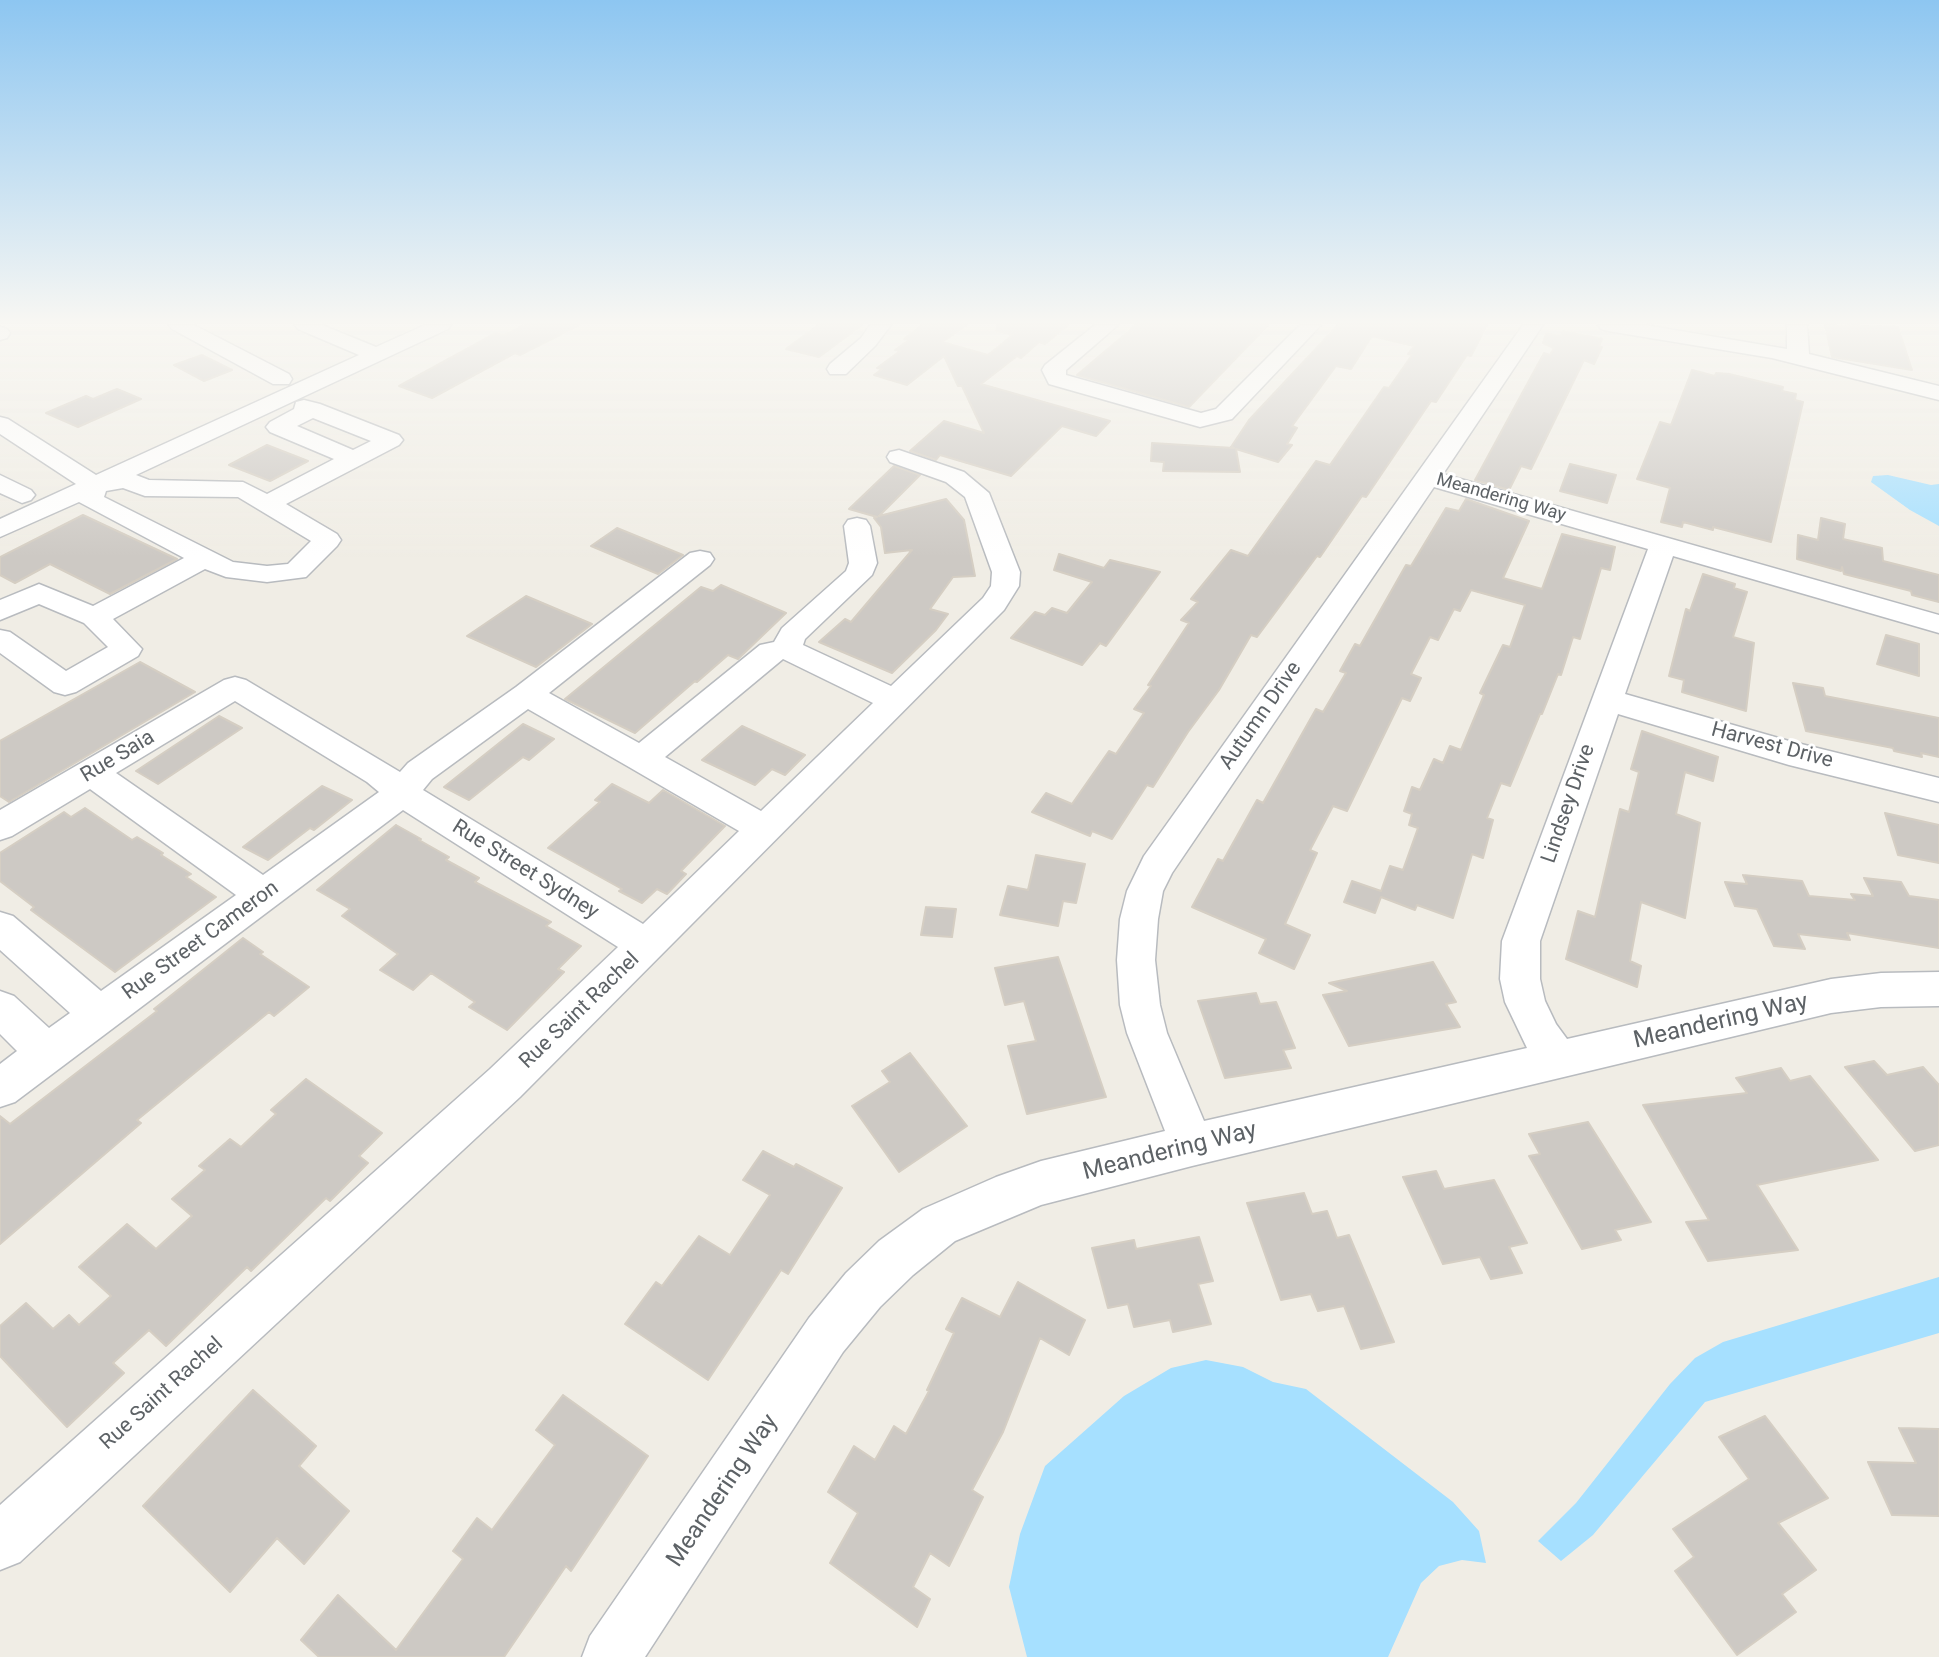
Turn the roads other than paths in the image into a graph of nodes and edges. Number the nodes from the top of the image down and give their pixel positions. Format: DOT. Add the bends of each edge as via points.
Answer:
graph roads {
  1 [pos="254,402"];
  2 [pos="300,402"];
  3 [pos="1133,402"];
  4 [pos="1234,402"];
  5 [pos="1479,402"];
  6 [pos="312,410"];
  7 [pos="1,426"];
  8 [pos="899,457"];
  9 [pos="354,459"];
  10 [pos="1427,477"];
  11 [pos="90,488"];
  12 [pos="5,491"];
  13 [pos="267,504"];
  14 [pos="858,526"];
  15 [pos="0,529"];
  16 [pos="1662,545"];
  17 [pos="700,559"];
  18 [pos="216,564"];
  19 [pos="0,611"];
  20 [pos="94,617"];
  21 [pos="1939,624"];
  22 [pos="0,639"];
  23 [pos="786,649"];
  24 [pos="235,687"];
  25 [pos="527,694"];
  26 [pos="1606,699"];
  27 [pos="897,702"];
  28 [pos="641,759"];
  29 [pos="92,773"];
  30 [pos="1939,790"];
  31 [pos="402,793"];
  32 [pos="0,827"];
  33 [pos="766,830"];
  34 [pos="263,895"];
  35 [pos="0,927"];
  36 [pos="647,946"];
  37 [pos="1939,989"];
  38 [pos="0,1008"];
  39 [pos="100,1015"];
  40 [pos="47,1053"];
  41 [pos="1558,1060"];
  42 [pos="0,1088"];
  43 [pos="1192,1145"];
  44 [pos="0,1542"];
  45 [pos="611,1657"];
  1 -- 11 [label="street"];
  2 -- 6 [label="street"];
  3 -- 4 [label="street" via="1194,420 1219,417"];
  5 -- 10 [label="street, Autumn Drive"];
  6 -- 9 [label="street" via="278,427"];
  6 -- 9 [label="street" via="391,440"];
  7 -- 11 [label="street"];
  8 -- 27 [label="street, Rue Saint Rachel" via="955,477 976,493 1006,572 1005,586 994,604"];
  9 -- 13 [label="street"];
  10 -- 16 [label="street, Meandering Way"];
  10 -- 43 [label="street, Autumn Drive" via="1144,891 1136,960 1140,1005"];
  11 -- 12 [label="street"];
  11 -- 13 [label="street" via="243,490"];
  11 -- 15 [label="street"];
  11 -- 18 [label="street"];
  13 -- 18 [label="street" via="328,540 296,571 267,574"];
  14 -- 23 [label="street" via="863,564 858,575 792,635"];
  16 -- 21 [label="street, Meandering Way"];
  16 -- 26 [label="street, Lindsey Drive"];
  17 -- 25 [label="street, Rue Street Cameron"];
  18 -- 20 [label="street"];
  19 -- 20 [label="street" via="39,593"];
  20 -- 22 [label="street" via="127,649 65,685"];
  23 -- 27 [label="street"];
  23 -- 28 [label="street" via="771,652"];
  24 -- 29 [label="street, Rue Saia"];
  24 -- 31 [label="street, Rue Street Sydney" via="379,773"];
  25 -- 28 [label="street"];
  25 -- 31 [label="street, Rue Street Cameron" via="420,771"];
  26 -- 30 [label="street, Harvest Drive" via="1789,753"];
  26 -- 41 [label="street, Lindsey Drive" via="1518,959 1525,1002"];
  27 -- 33 [label="street, Rue Saint Rachel"];
  28 -- 33 [label="street"];
  29 -- 32 [label="street, Rue Saia"];
  29 -- 34 [label="street"];
  31 -- 34 [label="street, Rue Street Cameron"];
  31 -- 36 [label="street, Rue Street Sydney"];
  33 -- 36 [label="street, Rue Saint Rachel"];
  34 -- 39 [label="street, Rue Street Cameron"];
  35 -- 39 [label="street"];
  36 -- 44 [label="street, Rue Saint Rachel" via="505,1083"];
  37 -- 41 [label="street, Meandering Way" via="1831,996"];
  38 -- 40 [label="street"];
  39 -- 40 [label="street, Rue Street Cameron"];
  40 -- 42 [label="street, Rue Street Cameron"];
  41 -- 43 [label="street, Meandering Way"];
  43 -- 45 [label="street, Meandering Way" via="996,1199 939,1225 897,1258 826,1335"];
}
